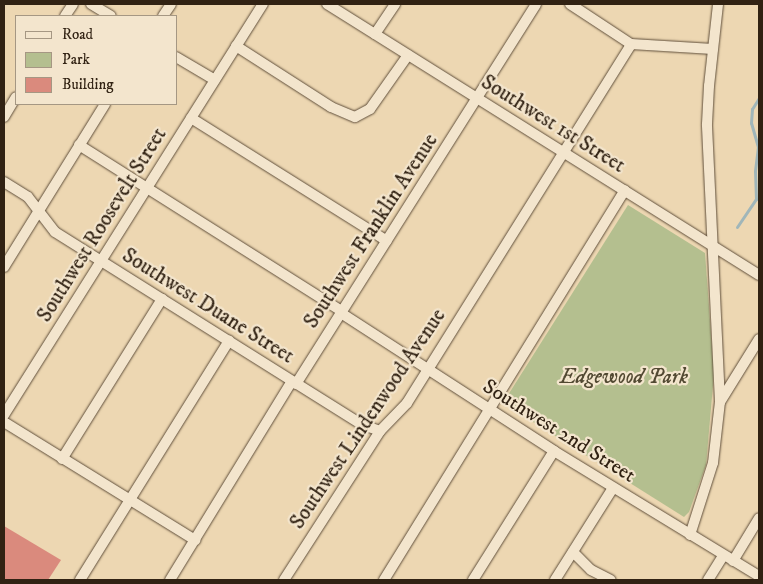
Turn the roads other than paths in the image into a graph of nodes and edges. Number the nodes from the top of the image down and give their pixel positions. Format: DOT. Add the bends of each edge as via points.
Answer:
graph roads {
  1 [pos="73,4"];
  2 [pos="91,4"];
  3 [pos="171,4"];
  4 [pos="263,4"];
  5 [pos="327,4"];
  6 [pos="395,4"];
  7 [pos="536,4"];
  8 [pos="570,4"];
  9 [pos="718,4"];
  10 [pos="66,15"];
  11 [pos="109,15"];
  12 [pos="164,15"];
  13 [pos="376,34"];
  14 [pos="631,44"];
  15 [pos="236,46"];
  16 [pos="713,49"];
  17 [pos="408,55"];
  18 [pos="178,57"];
  19 [pos="215,80"];
  20 [pos="15,99"];
  21 [pos="477,99"];
  22 [pos="104,105"];
  23 [pos="4,117"];
  24 [pos="191,118"];
  25 [pos="79,146"];
  26 [pos="564,152"];
  27 [pos="4,182"];
  28 [pos="147,188"];
  29 [pos="625,190"];
  30 [pos="39,210"];
  31 [pos="387,241"];
  32 [pos="714,246"];
  33 [pos="101,261"];
  34 [pos="4,267"];
  35 [pos="759,275"];
  36 [pos="162,299"];
  37 [pos="342,312"];
  38 [pos="759,339"];
  39 [pos="228,341"];
  40 [pos="427,369"];
  41 [pos="294,382"];
  42 [pos="720,402"];
  43 [pos="489,410"];
  44 [pos="4,415"];
  45 [pos="4,422"];
  46 [pos="380,431"];
  47 [pos="554,452"];
  48 [pos="62,459"];
  49 [pos="613,488"];
  50 [pos="130,501"];
  51 [pos="759,518"];
  52 [pos="690,536"];
  53 [pos="195,540"];
  54 [pos="573,552"];
  55 [pos="723,556"];
  56 [pos="733,562"];
  57 [pos="759,576"];
  58 [pos="80,580"];
  59 [pos="170,580"];
  60 [pos="284,580"];
  61 [pos="384,580"];
  62 [pos="473,580"];
  63 [pos="555,580"];
  64 [pos="611,580"];
  65 [pos="708,580"];
  1 -- 10 [label="street"];
  2 -- 11 [label="street"];
  3 -- 12 [label="street"];
  4 -- 15 [label="street, Southwest Roosevelt Street"];
  5 -- 13 [label="street, Southwest 1st Street"];
  6 -- 13 [label="street"];
  7 -- 21 [label="street, Southwest Franklin Avenue"];
  8 -- 14 [label="street"];
  9 -- 16 [label="street"];
  13 -- 17 [label="street, Southwest 1st Street"];
  14 -- 16 [label="street"];
  14 -- 26 [label="street, Southwest Lindenwood Avenue"];
  15 -- 17 [label="street" via="331,107 355,116 370,109"];
  15 -- 19 [label="street, Southwest Roosevelt Street"];
  16 -- 32 [label="street" via="707,124"];
  17 -- 21 [label="street, Southwest 1st Street"];
  18 -- 19 [label="street"];
  19 -- 24 [label="street, Southwest Roosevelt Street"];
  20 -- 23 [label="street"];
  21 -- 26 [label="street, Southwest 1st Street"];
  21 -- 31 [label="street, Southwest Franklin Avenue"];
  22 -- 25 [label="street"];
  24 -- 28 [label="street, Southwest Roosevelt Street"];
  24 -- 31 [label="street"];
  25 -- 28 [label="street, Southwest 2nd Street"];
  25 -- 30 [label="street"];
  26 -- 29 [label="street, Southwest 1st Street"];
  26 -- 40 [label="street, Southwest Lindenwood Avenue"];
  27 -- 30 [label="street, Southwest Duane Street" via="28,197"];
  28 -- 33 [label="street, Southwest Roosevelt Street"];
  28 -- 37 [label="street, Southwest 2nd Street"];
  29 -- 32 [label="street, Southwest 1st Street"];
  29 -- 43 [label="street"];
  30 -- 33 [label="street, Southwest Duane Street" via="55,232"];
  30 -- 34 [label="street"];
  31 -- 37 [label="street, Southwest Franklin Avenue"];
  32 -- 35 [label="street, Southwest 1st Street"];
  32 -- 42 [label="street"];
  33 -- 36 [label="street, Southwest Duane Street"];
  33 -- 44 [label="street, Southwest Roosevelt Street"];
  36 -- 39 [label="street, Southwest Duane Street"];
  36 -- 48 [label="street"];
  37 -- 40 [label="street, Southwest 2nd Street"];
  37 -- 41 [label="street, Southwest Franklin Avenue"];
  38 -- 42 [label="street"];
  39 -- 41 [label="street, Southwest Duane Street"];
  39 -- 50 [label="street"];
  40 -- 43 [label="street, Southwest 2nd Street"];
  40 -- 46 [label="street, Southwest Lindenwood Avenue" via="407,403"];
  41 -- 46 [label="street, Southwest Duane Street" via="363,425"];
  41 -- 53 [label="street, Southwest Franklin Avenue"];
  42 -- 52 [label="street" via="714,463"];
  43 -- 47 [label="street, Southwest 2nd Street"];
  43 -- 61 [label="street"];
  45 -- 48 [label="street"];
  46 -- 60 [label="street, Southwest Lindenwood Avenue"];
  47 -- 49 [label="street, Southwest 2nd Street"];
  47 -- 62 [label="street"];
  48 -- 50 [label="street"];
  49 -- 52 [label="street, Southwest 2nd Street"];
  49 -- 54 [label="street"];
  50 -- 53 [label="street"];
  50 -- 58 [label="street"];
  51 -- 56 [label="street"];
  52 -- 55 [label="street, Southwest 2nd Street"];
  53 -- 59 [label="street, Southwest Franklin Avenue"];
  54 -- 63 [label="street"];
  54 -- 64 [label="street" via="591,570"];
  55 -- 56 [label="street, Southwest 2nd Street"];
  55 -- 65 [label="street"];
  56 -- 57 [label="street, Southwest 2nd Street"];
}
